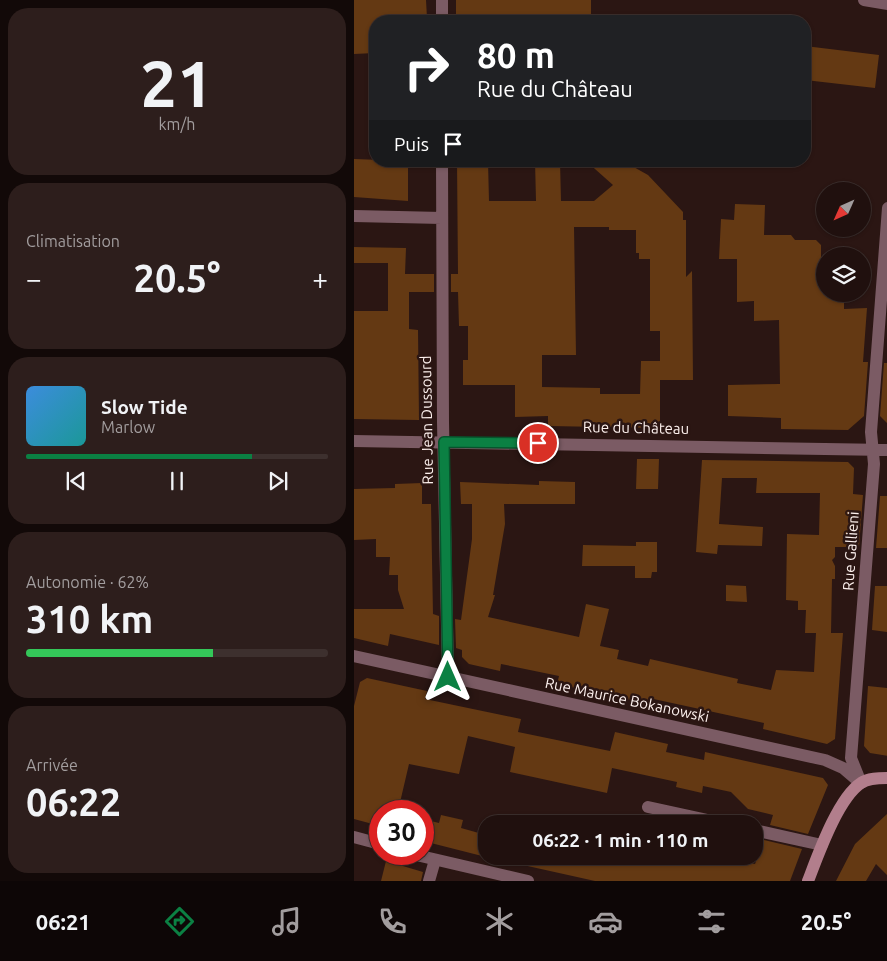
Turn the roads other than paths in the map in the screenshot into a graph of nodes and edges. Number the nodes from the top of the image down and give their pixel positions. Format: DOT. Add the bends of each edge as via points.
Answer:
graph roads {
  1 [pos="442,0"];
  2 [pos="864,0"];
  3 [pos="887,4"];
  4 [pos="442,15"];
  5 [pos="442,167"];
  6 [pos="887,208"];
  7 [pos="354,216"];
  8 [pos="442,218"];
  9 [pos="886,221"];
  10 [pos="354,440"];
  11 [pos="444,442"];
  12 [pos="871,449"];
  13 [pos="887,450"];
  14 [pos="354,657"];
  15 [pos="448,677"];
  16 [pos="887,778"];
  17 [pos="861,783"];
  18 [pos="648,807"];
  19 [pos="685,815"];
  20 [pos="763,832"];
  21 [pos="354,837"];
  22 [pos="369,841"];
  23 [pos="822,845"];
  24 [pos="435,860"];
  25 [pos="429,881"];
  26 [pos="528,881"];
  27 [pos="808,881"];
  1 -- 4 [label="street"];
  2 -- 3 [label="street"];
  5 -- 8 [label="street, Rue Jean Dussourd"];
  6 -- 9 [label="street, Rue Gallieni"];
  7 -- 8 [label="street"];
  8 -- 11 [label="street, Rue Jean Dussourd"];
  9 -- 12 [label="street, Rue Gallieni"];
  10 -- 11 [label="street, Rue du Château"];
  11 -- 12 [label="street, Rue du Château"];
  11 -- 15 [label="street, Rue Jean Dussourd"];
  12 -- 13 [label="street, Rue du Château"];
  12 -- 17 [label="street, Rue Gallieni" via="874,464 851,758"];
  14 -- 15 [label="street, Rue Maurice Bokanowski"];
  15 -- 17 [label="street, Rue Maurice Bokanowski" via="825,760 843,768"];
  16 -- 17 [label="main road"];
  17 -- 23 [label="main road" via="837,816"];
  18 -- 19 [label="street"];
  20 -- 23 [label="street"];
  21 -- 22 [label="street"];
  23 -- 27 [label="main road"];
  24 -- 25 [label="street"];
  24 -- 26 [label="street"];
}
